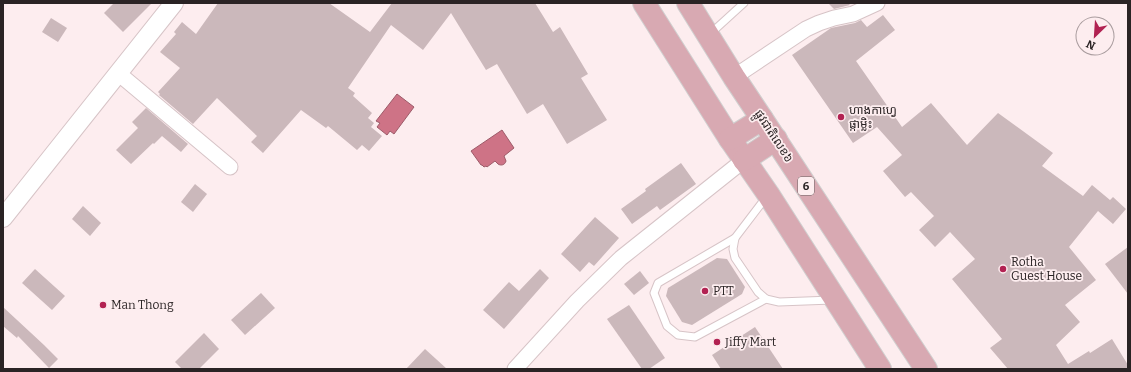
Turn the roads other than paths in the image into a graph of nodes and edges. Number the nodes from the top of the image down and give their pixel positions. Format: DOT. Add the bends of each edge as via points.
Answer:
graph roads {
  1 [pos="174,3"];
  2 [pos="644,3"];
  3 [pos="688,3"];
  4 [pos="744,3"];
  5 [pos="877,3"];
  6 [pos="708,36"];
  7 [pos="118,73"];
  8 [pos="734,77"];
  9 [pos="762,119"];
  10 [pos="776,139"];
  11 [pos="730,140"];
  12 [pos="744,160"];
  13 [pos="230,167"];
  14 [pos="768,194"];
  15 [pos="3,218"];
  16 [pos="735,238"];
  17 [pos="766,299"];
  18 [pos="836,300"];
  19 [pos="515,369"];
  20 [pos="880,369"];
  21 [pos="926,369"];
  1 -- 7 [label="street"];
  2 -- 11 [label="main road"];
  3 -- 6 [label="main road, ផ្លូវជាតិលេខ៦ / 6"];
  4 -- 6 [label="lane"];
  5 -- 8 [label="street" via="853,14 806,29"];
  6 -- 8 [label="main road, ផ្លូវជាតិលេខ៦ / 6"];
  7 -- 13 [label="street"];
  7 -- 15 [label="street"];
  8 -- 9 [label="main road, ផ្លូវជាតិលេខ៦ / 6"];
  9 -- 10 [label="main road, ផ្លូវជាតិលេខ៦ / 6"];
  9 -- 11 [label="main road"];
  10 -- 12 [label="main road"];
  10 -- 21 [label="main road, ផ្លូវជាតិលេខ៦ / 6"];
  11 -- 12 [label="main road"];
  12 -- 14 [label="main road"];
  12 -- 19 [label="street" via="621,258 577,301"];
  14 -- 16 [label="lane"];
  14 -- 18 [label="main road"];
  16 -- 17 [label="lane" via="732,249 734,258"];
  16 -- 17 [label="lane" via="658,283 654,293 667,326 678,335 695,336"];
  17 -- 18 [label="lane" via="779,302"];
  18 -- 20 [label="main road"];
}
